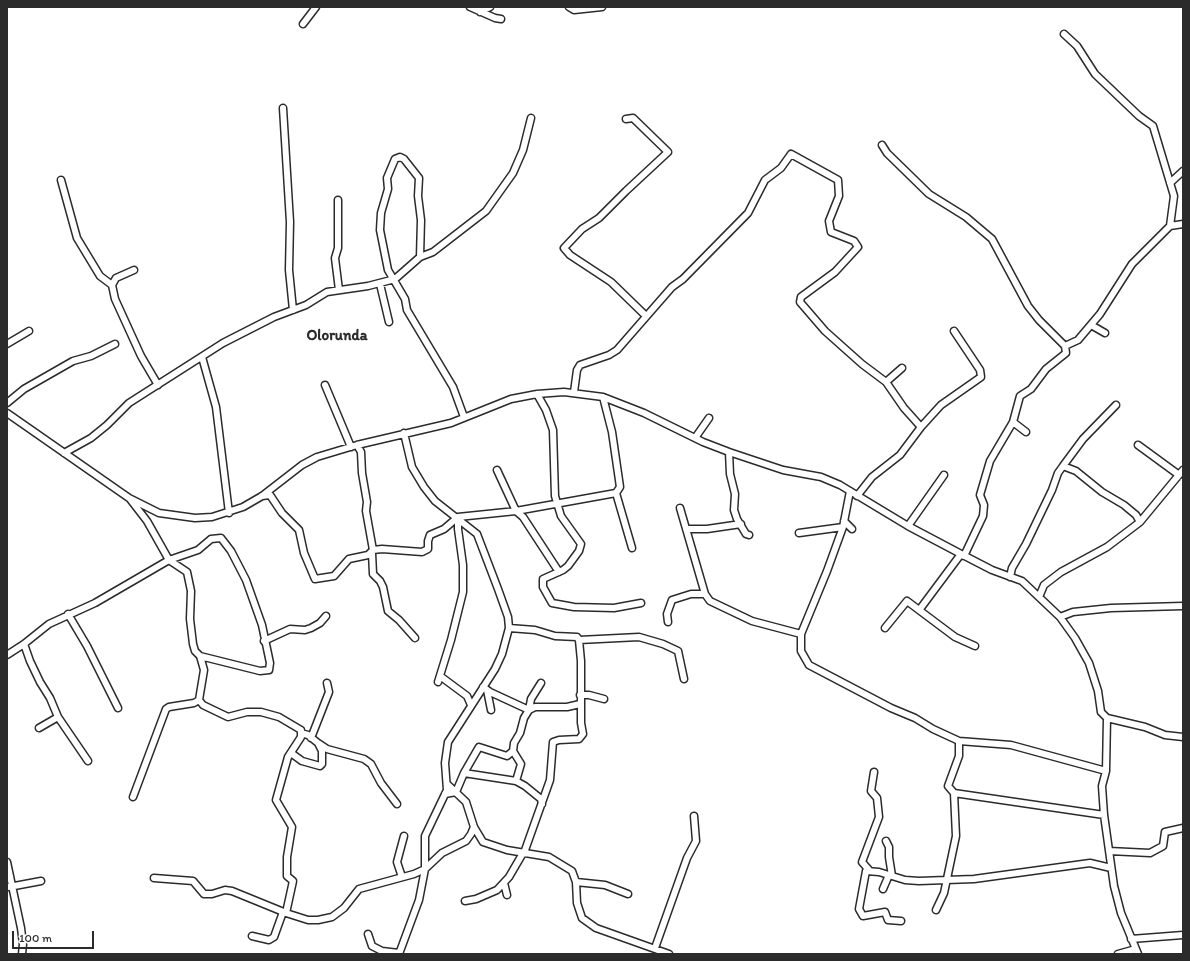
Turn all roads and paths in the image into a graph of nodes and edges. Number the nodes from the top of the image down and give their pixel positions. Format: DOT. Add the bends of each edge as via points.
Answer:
graph roads {
  1 [pos="316,7"];
  2 [pos="470,7"];
  3 [pos="490,7"];
  4 [pos="569,7"];
  5 [pos="602,7"];
  6 [pos="480,12"];
  7 [pos="502,19"];
  8 [pos="303,24"];
  9 [pos="1064,34"];
  10 [pos="283,108"];
  11 [pos="531,118"];
  12 [pos="626,119"];
  13 [pos="882,145"];
  14 [pos="1183,171"];
  15 [pos="61,180"];
  16 [pos="1170,183"];
  17 [pos="338,200"];
  18 [pos="1183,224"];
  19 [pos="1170,226"];
  20 [pos="420,257"];
  21 [pos="134,270"];
  22 [pos="395,279"];
  23 [pos="380,284"];
  24 [pos="112,285"];
  25 [pos="339,290"];
  26 [pos="293,310"];
  27 [pos="646,316"];
  28 [pos="389,322"];
  29 [pos="1090,325"];
  30 [pos="29,331"];
  31 [pos="954,331"];
  32 [pos="1105,333"];
  33 [pos="7,344"];
  34 [pos="115,344"];
  35 [pos="1064,346"];
  36 [pos="202,357"];
  37 [pos="902,368"];
  38 [pos="886,382"];
  39 [pos="158,385"];
  40 [pos="325,385"];
  41 [pos="574,392"];
  42 [pos="537,394"];
  43 [pos="603,397"];
  44 [pos="7,403"];
  45 [pos="1116,405"];
  46 [pos="7,413"];
  47 [pos="464,417"];
  48 [pos="709,418"];
  49 [pos="1013,422"];
  50 [pos="921,427"];
  51 [pos="1026,432"];
  52 [pos="404,433"];
  53 [pos="695,438"];
  54 [pos="1138,445"];
  55 [pos="354,446"];
  56 [pos="729,452"];
  57 [pos="64,453"];
  58 [pos="1063,466"];
  59 [pos="497,470"];
  60 [pos="1181,472"];
  61 [pos="944,475"];
  62 [pos="850,491"];
  63 [pos="616,492"];
  64 [pos="262,496"];
  65 [pos="858,496"];
  66 [pos="129,498"];
  67 [pos="557,503"];
  68 [pos="680,508"];
  69 [pos="516,511"];
  70 [pos="229,512"];
  71 [pos="458,517"];
  72 [pos="844,521"];
  73 [pos="1140,522"];
  74 [pos="741,524"];
  75 [pos="908,526"];
  76 [pos="843,528"];
  77 [pos="686,529"];
  78 [pos="852,529"];
  79 [pos="799,533"];
  80 [pos="749,535"];
  81 [pos="632,548"];
  82 [pos="372,552"];
  83 [pos="963,555"];
  84 [pos="169,560"];
  85 [pos="558,572"];
  86 [pos="1010,577"];
  87 [pos="705,594"];
  88 [pos="1039,597"];
  89 [pos="641,603"];
  90 [pos="1183,606"];
  91 [pos="920,609"];
  92 [pos="68,614"];
  93 [pos="326,616"];
  94 [pos="1060,617"];
  95 [pos="668,622"];
  96 [pos="509,628"];
  97 [pos="885,628"];
  98 [pos="801,634"];
  99 [pos="415,638"];
  100 [pos="579,640"];
  101 [pos="264,641"];
  102 [pos="24,644"];
  103 [pos="975,646"];
  104 [pos="7,655"];
  105 [pos="200,656"];
  106 [pos="684,679"];
  107 [pos="327,683"];
  108 [pos="541,683"];
  109 [pos="485,688"];
  110 [pos="580,695"];
  111 [pos="604,699"];
  112 [pos="199,700"];
  113 [pos="580,704"];
  114 [pos="471,705"];
  115 [pos="118,708"];
  116 [pos="490,710"];
  117 [pos="529,710"];
  118 [pos="58,717"];
  119 [pos="1107,718"];
  120 [pos="39,728"];
  121 [pos="301,734"];
  122 [pos="311,738"];
  123 [pos="1183,738"];
  124 [pos="959,740"];
  125 [pos="318,743"];
  126 [pos="513,751"];
  127 [pos="291,753"];
  128 [pos="88,762"];
  129 [pos="1106,771"];
  130 [pos="874,772"];
  131 [pos="464,773"];
  132 [pos="516,781"];
  133 [pos="447,784"];
  134 [pos="456,792"];
  135 [pos="954,793"];
  136 [pos="445,794"];
  137 [pos="133,797"];
  138 [pos="397,804"];
  139 [pos="542,804"];
  140 [pos="1104,815"];
  141 [pos="694,816"];
  142 [pos="474,827"];
  143 [pos="1183,828"];
  144 [pos="404,836"];
  145 [pos="886,841"];
  146 [pos="1109,851"];
  147 [pos="524,853"];
  148 [pos="7,862"];
  149 [pos="1111,868"];
  150 [pos="425,869"];
  151 [pos="869,870"];
  152 [pos="890,875"];
  153 [pos="402,877"];
  154 [pos="154,878"];
  155 [pos="946,880"];
  156 [pos="41,881"];
  157 [pos="576,882"];
  158 [pos="504,883"];
  159 [pos="9,887"];
  160 [pos="883,889"];
  161 [pos="628,894"];
  162 [pos="508,895"];
  163 [pos="465,902"];
  164 [pos="936,910"];
  165 [pos="285,912"];
  166 [pos="901,921"];
  167 [pos="368,934"];
  168 [pos="252,936"];
  169 [pos="1183,936"];
  170 [pos="1131,939"];
  171 [pos="656,948"];
  172 [pos="1137,951"];
  173 [pos="22,954"];
  174 [pos="399,954"];
  175 [pos="669,954"];
  176 [pos="1118,954"];
  1 -- 8 [label="street"];
  2 -- 6 [label="street"];
  3 -- 6 [label="street"];
  4 -- 5 [label="street" via="574,10"];
  6 -- 7 [label="street"];
  9 -- 16 [label="street" via="1077,46 1095,74 1153,126"];
  10 -- 26 [label="street" via="290,222 289,270"];
  11 -- 20 [label="street" via="523,150 513,173 486,211 433,252"];
  12 -- 27 [label="street" via="633,118 668,152 564,248 570,255 610,282"];
  13 -- 35 [label="street" via="928,194 966,217 992,239 1028,306"];
  14 -- 16 [label="street"];
  15 -- 24 [label="street" via="77,238 100,276"];
  16 -- 19 [label="street" via="1174,196"];
  17 -- 25 [label="street" via="338,248 335,258"];
  18 -- 19 [label="street"];
  19 -- 29 [label="street" via="1132,264"];
  20 -- 22 [label="street"];
  20 -- 22 [label="street" via="419,178 400,157 395,159 387,178 388,189 381,213 380,230 388,270"];
  21 -- 24 [label="street" via="116,278"];
  22 -- 23 [label="street"];
  22 -- 47 [label="street" via="405,299 407,310 453,387"];
  23 -- 25 [label="street"];
  23 -- 28 [label="street"];
  24 -- 39 [label="street" via="115,299 135,344"];
  25 -- 26 [label="street" via="322,294"];
  26 -- 36 [label="street" via="223,343"];
  27 -- 38 [label="street" via="748,212 765,180 781,168 790,154 838,180 839,196 829,221 831,232 854,241 858,247 835,272 803,295 800,302 825,331"];
  27 -- 41 [label="street" via="609,356 580,365"];
  29 -- 32 [label="street"];
  29 -- 35 [label="street" via="1078,340"];
  30 -- 33 [label="street"];
  31 -- 50 [label="street" via="980,370 981,377 949,398"];
  34 -- 44 [label="street" via="73,362 24,389"];
  35 -- 49 [label="street" via="1066,354 1046,369 1031,389 1020,396"];
  36 -- 39 [label="street"];
  36 -- 70 [label="street" via="216,407"];
  37 -- 38 [label="street"];
  38 -- 50 [label="street"];
  39 -- 57 [label="street" via="129,403 91,438"];
  40 -- 55 [label="street"];
  41 -- 42 [label="street"];
  41 -- 43 [label="street"];
  42 -- 47 [label="street" via="511,399"];
  42 -- 67 [label="street" via="554,430 554,483"];
  43 -- 53 [label="street"];
  43 -- 63 [label="street" via="612,432 620,487"];
  45 -- 58 [label="street" via="1083,439"];
  46 -- 57 [label="street"];
  47 -- 52 [label="street" via="443,425"];
  48 -- 53 [label="street"];
  49 -- 51 [label="street"];
  49 -- 83 [label="street" via="990,461 980,495 984,505 983,516"];
  50 -- 65 [label="street" via="900,455 872,477"];
  52 -- 55 [label="street"];
  52 -- 71 [label="street" via="415,473 435,500"];
  53 -- 56 [label="street"];
  54 -- 60 [label="street"];
  55 -- 64 [label="street" via="317,457 302,465"];
  55 -- 82 [label="street" via="361,452"];
  56 -- 62 [label="street" via="783,470 821,477"];
  56 -- 74 [label="street" via="730,474 735,494 734,510"];
  57 -- 66 [label="street"];
  58 -- 73 [label="street" via="1124,505"];
  58 -- 86 [label="street" via="1012,568"];
  59 -- 69 [label="street"];
  60 -- 73 [label="street"];
  61 -- 75 [label="street"];
  62 -- 65 [label="street"];
  62 -- 72 [label="street"];
  63 -- 67 [label="street"];
  63 -- 81 [label="street"];
  64 -- 70 [label="street"];
  64 -- 82 [label="street" via="270,495 282,513 299,530 304,553 315,578 334,576 349,559"];
  65 -- 75 [label="street"];
  66 -- 70 [label="street" via="159,513 172,516 212,518"];
  66 -- 84 [label="street" via="147,521"];
  67 -- 69 [label="street"];
  67 -- 85 [label="street" via="561,516 581,544 568,566"];
  68 -- 77 [label="street"];
  69 -- 71 [label="street"];
  69 -- 85 [label="street" via="524,517"];
  71 -- 82 [label="street" via="444,529 430,535 428,549 422,552 382,549"];
  71 -- 96 [label="street" via="477,534 501,596"];
  71 -- 114 [label="street" via="463,592 439,679 467,696"];
  72 -- 76 [label="street"];
  72 -- 78 [label="street"];
  73 -- 88 [label="street" via="1102,550 1061,572 1044,585"];
  74 -- 77 [label="street"];
  74 -- 80 [label="street"];
  75 -- 83 [label="street"];
  76 -- 79 [label="street"];
  76 -- 98 [label="street"];
  77 -- 87 [label="street"];
  82 -- 99 [label="street" via="373,574 383,587 388,611 400,620"];
  83 -- 86 [label="street"];
  83 -- 91 [label="street"];
  84 -- 92 [label="street" via="95,603"];
  84 -- 101 [label="street" via="198,550 211,539 224,540 246,580 262,625"];
  84 -- 105 [label="street" via="184,569 188,577 193,644"];
  85 -- 89 [label="street" via="541,582 552,603 574,607 614,608"];
  86 -- 88 [label="street" via="1022,581"];
  87 -- 95 [label="street" via="691,594 672,600 667,614"];
  87 -- 98 [label="street" via="710,601 752,621"];
  88 -- 94 [label="street"];
  90 -- 94 [label="street" via="1111,608 1073,612"];
  91 -- 97 [label="street" via="907,601"];
  91 -- 103 [label="street" via="955,637"];
  92 -- 102 [label="street" via="49,624"];
  92 -- 115 [label="street" via="88,646"];
  93 -- 101 [label="street" via="311,628 290,629"];
  94 -- 119 [label="street" via="1089,663 1098,691 1101,712"];
  96 -- 100 [label="street" via="539,630 555,636 577,637"];
  96 -- 109 [label="street" via="502,654"];
  98 -- 124 [label="street" via="801,651 813,669"];
  100 -- 106 [label="street" via="640,637 664,644 678,651"];
  100 -- 110 [label="street"];
  101 -- 105 [label="street" via="268,647 269,670 260,671"];
  102 -- 104 [label="street"];
  102 -- 118 [label="street"];
  105 -- 112 [label="street" via="204,670"];
  107 -- 122 [label="street" via="330,692"];
  108 -- 117 [label="street" via="531,699"];
  109 -- 114 [label="street"];
  109 -- 116 [label="street"];
  109 -- 117 [label="street"];
  110 -- 111 [label="street"];
  110 -- 113 [label="street"];
  112 -- 121 [label="street" via="203,705 228,717 247,712 261,712 279,717 299,728"];
  112 -- 137 [label="street" via="166,709"];
  113 -- 117 [label="street" via="567,708 535,707"];
  113 -- 139 [label="street" via="583,734 579,739 553,742 550,780"];
  114 -- 133 [label="street" via="448,742 445,763"];
  117 -- 126 [label="street"];
  118 -- 120 [label="street"];
  118 -- 128 [label="street"];
  119 -- 123 [label="street"];
  119 -- 129 [label="street"];
  121 -- 122 [label="street"];
  121 -- 127 [label="street"];
  122 -- 125 [label="street"];
  124 -- 129 [label="street" via="1011,745"];
  124 -- 135 [label="street" via="958,756 948,786"];
  125 -- 127 [label="street" via="323,761 320,766 302,761"];
  125 -- 138 [label="street" via="327,749 364,759 371,764"];
  126 -- 131 [label="street" via="507,756 479,748"];
  126 -- 132 [label="street" via="521,764"];
  127 -- 165 [label="street" via="276,800 292,827 287,876 293,881"];
  129 -- 140 [label="street" via="1102,786"];
  130 -- 151 [label="street" via="871,791 877,798 879,816 862,862"];
  131 -- 132 [label="street"];
  131 -- 134 [label="street"];
  132 -- 139 [label="street" via="541,799"];
  133 -- 134 [label="street"];
  133 -- 136 [label="street"];
  134 -- 136 [label="street"];
  134 -- 142 [label="street" via="466,802"];
  135 -- 140 [label="street"];
  135 -- 155 [label="street" via="956,836"];
  136 -- 150 [label="street" via="425,836"];
  139 -- 147 [label="street"];
  140 -- 146 [label="street"];
  141 -- 171 [label="street" via="696,842 687,858"];
  142 -- 147 [label="street" via="483,842"];
  142 -- 150 [label="street" via="466,841 442,853"];
  143 -- 146 [label="street" via="1165,832 1163,846 1150,853"];
  144 -- 153 [label="street" via="397,862"];
  145 -- 152 [label="street" via="889,847"];
  146 -- 149 [label="street"];
  147 -- 157 [label="street" via="549,857 572,871"];
  147 -- 158 [label="street"];
  148 -- 159 [label="street"];
  149 -- 155 [label="street" via="1090,863 974,879"];
  149 -- 170 [label="street" via="1121,913"];
  150 -- 153 [label="street"];
  150 -- 174 [label="street" via="419,900"];
  151 -- 152 [label="street"];
  151 -- 166 [label="street" via="865,875 859,909 863,916 885,912 888,920"];
  152 -- 155 [label="street" via="919,881"];
  152 -- 160 [label="street"];
  153 -- 165 [label="street" via="359,889 344,908 332,917 308,920"];
  154 -- 165 [label="street" via="193,881 204,894 232,891"];
  155 -- 164 [label="street" via="944,893"];
  156 -- 159 [label="street"];
  157 -- 161 [label="street" via="605,885"];
  157 -- 171 [label="street" via="577,903 582,918 596,928"];
  158 -- 162 [label="street"];
  158 -- 163 [label="street" via="497,890"];
  159 -- 173 [label="street" via="21,928"];
  165 -- 168 [label="street" via="274,937 269,940"];
  167 -- 174 [label="street" via="372,946"];
  169 -- 170 [label="street"];
  170 -- 172 [label="street"];
  171 -- 175 [label="street"];
  172 -- 176 [label="street"];
}
